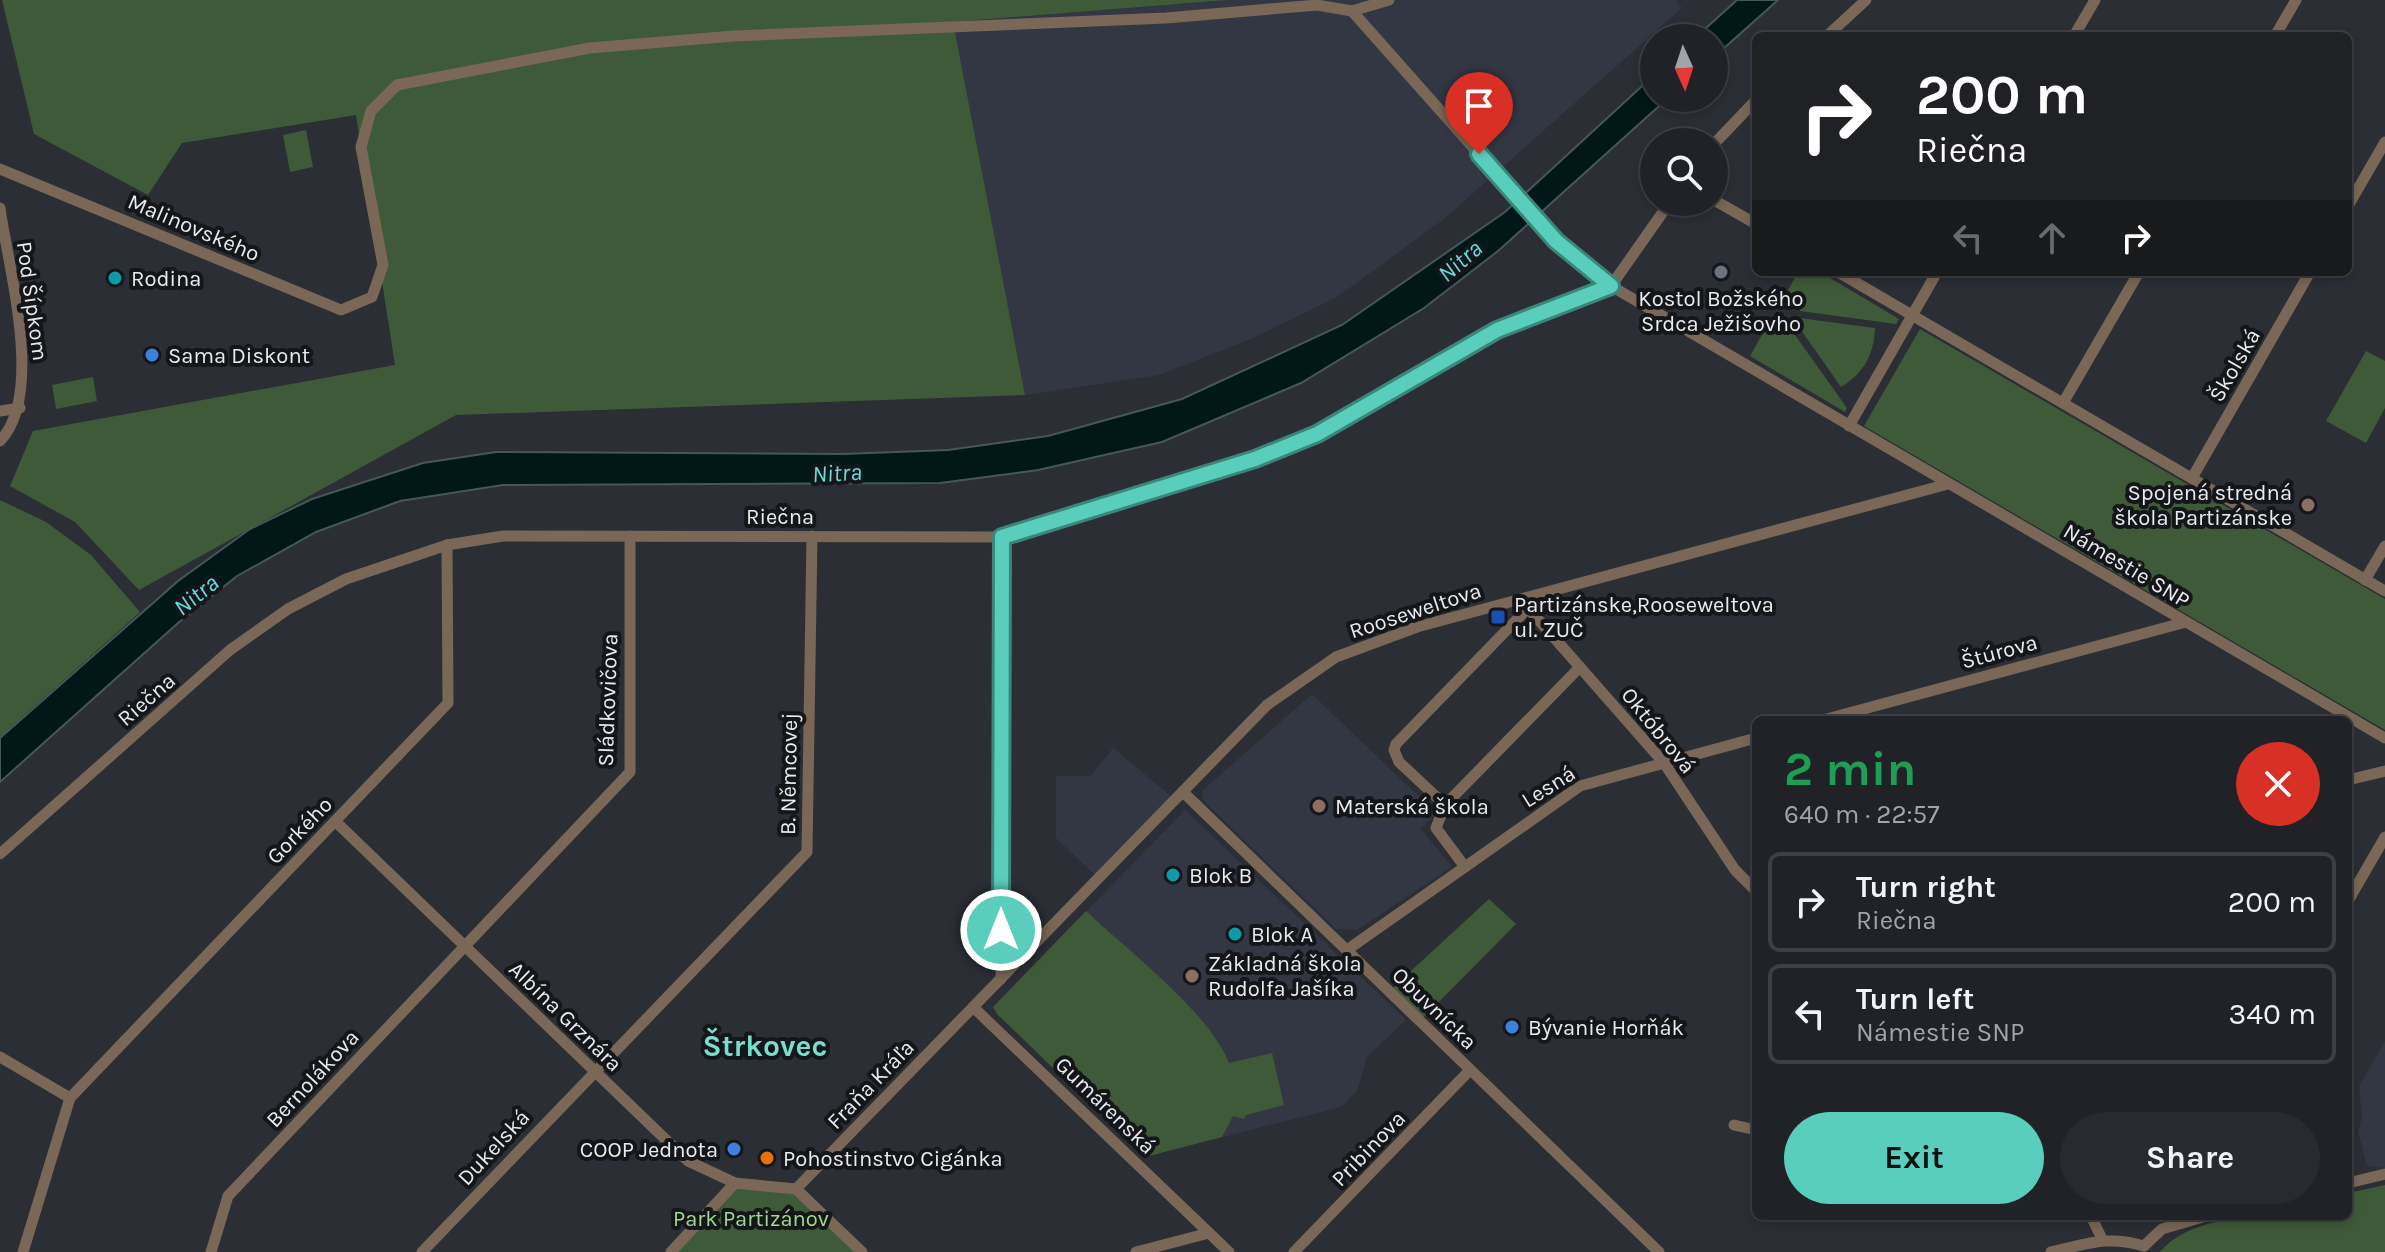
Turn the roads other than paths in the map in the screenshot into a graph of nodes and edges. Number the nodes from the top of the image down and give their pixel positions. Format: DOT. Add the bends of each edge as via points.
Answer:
graph roads {
  1 [pos="1389,0"];
  2 [pos="1866,0"];
  3 [pos="2095,0"];
  4 [pos="2296,0"];
  5 [pos="1352,11"];
  6 [pos="1831,32"];
  7 [pos="2076,32"];
  8 [pos="2277,32"];
  9 [pos="1752,104"];
  10 [pos="1728,129"];
  11 [pos="2385,142"];
  12 [pos="0,169"];
  13 [pos="2352,199"];
  14 [pos="0,208"];
  15 [pos="1728,208"];
  16 [pos="1660,216"];
  17 [pos="1752,222"];
  18 [pos="1845,276"];
  19 [pos="1935,276"];
  20 [pos="2137,276"];
  21 [pos="2308,276"];
  22 [pos="1611,286"];
  23 [pos="1912,315"];
  24 [pos="2063,403"];
  25 [pos="20,408"];
  26 [pos="0,411"];
  27 [pos="1849,426"];
  28 [pos="0,441"];
  29 [pos="2192,478"];
  30 [pos="1948,484"];
  31 [pos="630,536"];
  32 [pos="812,536"];
  33 [pos="1002,537"];
  34 [pos="447,545"];
  35 [pos="2385,546"];
  36 [pos="2365,580"];
  37 [pos="2385,591"];
  38 [pos="1527,603"];
  39 [pos="2186,622"];
  40 [pos="1580,667"];
  41 [pos="1838,716"];
  42 [pos="2347,716"];
  43 [pos="2352,719"];
  44 [pos="2385,738"];
  45 [pos="1752,739"];
  46 [pos="1664,763"];
  47 [pos="2385,771"];
  48 [pos="2352,779"];
  49 [pos="1183,792"];
  50 [pos="1445,805"];
  51 [pos="335,821"];
  52 [pos="2385,837"];
  53 [pos="0,854"];
  54 [pos="1465,867"];
  55 [pos="1752,887"];
  56 [pos="2352,894"];
  57 [pos="465,946"];
  58 [pos="1347,950"];
  59 [pos="1001,979"];
  60 [pos="973,1007"];
  61 [pos="0,1057"];
  62 [pos="594,1070"];
  63 [pos="1470,1070"];
  64 [pos="70,1098"];
  65 [pos="1734,1125"];
  66 [pos="1752,1129"];
  67 [pos="2385,1174"];
  68 [pos="2352,1182"];
  69 [pos="735,1183"];
  70 [pos="796,1189"];
  71 [pos="2093,1220"];
  72 [pos="2180,1220"];
  73 [pos="1209,1233"];
  74 [pos="2102,1239"];
  75 [pos="2144,1249"];
  76 [pos="23,1252"];
  77 [pos="211,1252"];
  78 [pos="422,1252"];
  79 [pos="671,1252"];
  80 [pos="862,1252"];
  81 [pos="1136,1252"];
  82 [pos="1229,1252"];
  83 [pos="1294,1252"];
  84 [pos="1659,1252"];
  85 [pos="2051,1252"];
  1 -- 5 [label="street"];
  2 -- 6 [label="street"];
  3 -- 7 [label="street"];
  4 -- 8 [label="street"];
  5 -- 12 [label="street, Malinovského" via="1317,5 1166,18 734,36 590,48 397,85 371,111 361,147 383,265 372,297 341,310"];
  5 -- 22 [label="street, Námestie SNP" via="1556,240"];
  9 -- 10 [label="street"];
  11 -- 13 [label="street"];
  14 -- 25 [label="street, Pod Šípkom" via="23,374"];
  15 -- 17 [label="street"];
  16 -- 22 [label="street"];
  18 -- 23 [label="street"];
  19 -- 23 [label="street"];
  20 -- 24 [label="street"];
  21 -- 29 [label="street, Školská"];
  22 -- 27 [label="street, Námestie SNP"];
  22 -- 33 [label="street, Riečna" via="1497,330 1317,434 1255,459"];
  23 -- 24 [label="street"];
  23 -- 27 [label="street"];
  24 -- 29 [label="street"];
  25 -- 26 [label="street"];
  25 -- 28 [label="street, Pod Šípkom"];
  27 -- 30 [label="street, Námestie SNP"];
  29 -- 36 [label="street"];
  30 -- 38 [label="street, Rooseweltova"];
  30 -- 39 [label="street, Námestie SNP"];
  31 -- 32 [label="street, Riečna"];
  31 -- 34 [label="street, Riečna" via="503,536"];
  31 -- 57 [label="street, Sládkovičova" via="630,772"];
  32 -- 33 [label="street, Riečna"];
  32 -- 62 [label="street, B. Němcovej" via="807,852"];
  33 -- 59 [label="street"];
  34 -- 51 [label="street, Gorkého" via="448,703"];
  34 -- 53 [label="street, Riečna" via="346,579 258,629"];
  35 -- 36 [label="street"];
  36 -- 37 [label="street"];
  38 -- 40 [label="street, Októbrová"];
  38 -- 49 [label="street, Rooseweltova" via="1417,627 1336,657 1267,705"];
  38 -- 50 [label="street" via="1396,744 1399,762"];
  39 -- 41 [label="street, Štúrova"];
  39 -- 42 [label="street, Námestie SNP"];
  40 -- 46 [label="street, Októbrová"];
  40 -- 50 [label="street"];
  43 -- 44 [label="street, Námestie SNP"];
  45 -- 46 [label="street"];
  46 -- 54 [label="street, Lesná" via="1580,786"];
  46 -- 55 [label="street, Októbrová" via="1735,870"];
  47 -- 48 [label="street"];
  49 -- 58 [label="street, Obuvnícka"];
  49 -- 59 [label="street, Rooseweltova"];
  50 -- 54 [label="street" via="1436,828"];
  51 -- 57 [label="street, Albína Grznára"];
  51 -- 64 [label="street, Gorkého"];
  52 -- 56 [label="street"];
  54 -- 58 [label="street, Lesná"];
  57 -- 62 [label="street, Albína Grznára"];
  57 -- 77 [label="street, Bernolákova" via="228,1196"];
  58 -- 63 [label="street, Obuvnícka"];
  59 -- 60 [label="street, Rooseweltova"];
  60 -- 70 [label="street, Fraňa Kráľa"];
  60 -- 73 [label="street, Gumárenská"];
  61 -- 64 [label="street"];
  62 -- 69 [label="street, Albína Grznára" via="688,1161"];
  62 -- 78 [label="street, Dukelská"];
  63 -- 83 [label="street, Pribinova"];
  63 -- 84 [label="street, Obuvnícka"];
  64 -- 76 [label="street, Gorkého"];
  65 -- 66 [label="street"];
  67 -- 68 [label="street"];
  69 -- 70 [label="street, Albína Grznára"];
  69 -- 79 [label="street"];
  70 -- 80 [label="street"];
  71 -- 74 [label="street"];
  72 -- 75 [label="street" via="2162,1229"];
  73 -- 81 [label="street"];
  73 -- 82 [label="street, Gumárenská"];
  74 -- 75 [label="street" via="2118,1238"];
  74 -- 85 [label="street"];
}
